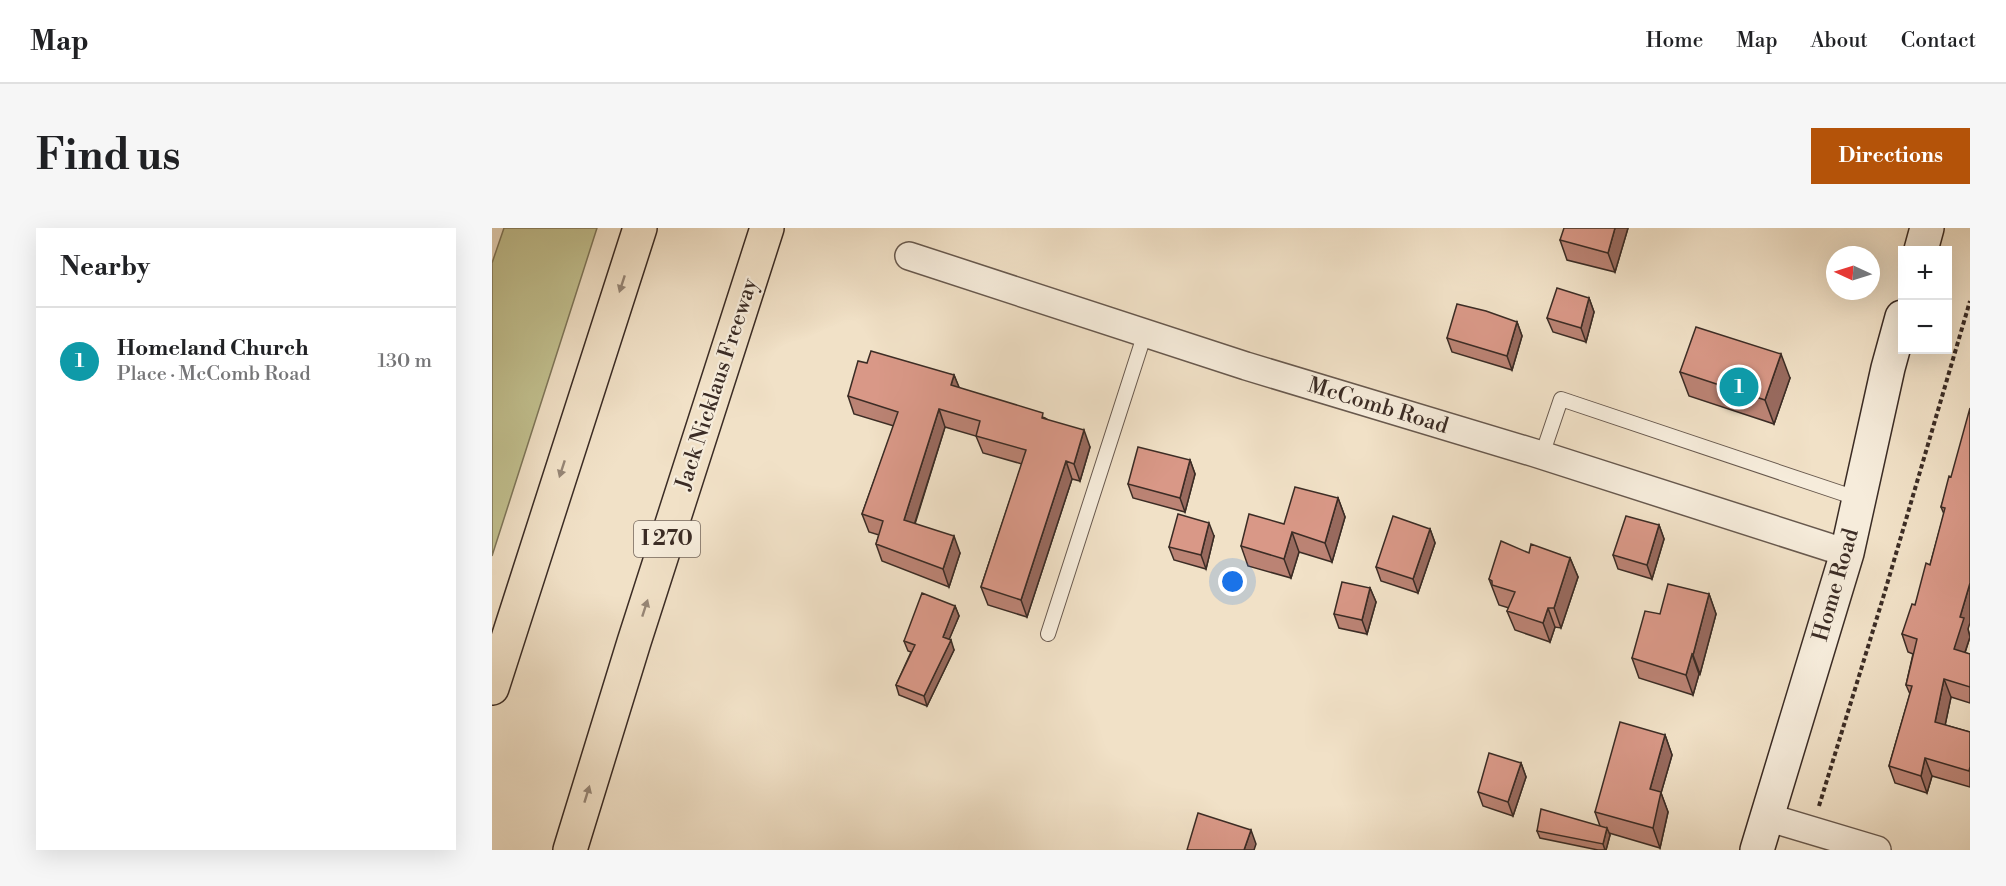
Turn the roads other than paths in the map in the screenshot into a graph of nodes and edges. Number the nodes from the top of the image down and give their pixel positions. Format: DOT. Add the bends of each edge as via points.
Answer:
graph roads {
  1 [pos="640,228"];
  2 [pos="767,228"];
  3 [pos="1928,228"];
  4 [pos="1922,246"];
  5 [pos="909,256"];
  6 [pos="1898,332"];
  7 [pos="1145,333"];
  8 [pos="1542,455"];
  9 [pos="1859,499"];
  10 [pos="1847,553"];
  11 [pos="1048,634"];
  12 [pos="492,688"];
  13 [pos="1767,817"];
  14 [pos="570,850"];
  15 [pos="1757,850"];
  16 [pos="1877,850"];
  1 -- 12 [label="highway, one-way"];
  14 -- 2 [label="highway, Jack Nicklaus Freeway / I 270, one-way"];
  3 -- 4 [label="street"];
  5 -- 7 [label="street, McComb Road"];
  6 -- 9 [label="street, Home Road"];
  7 -- 8 [label="street, McComb Road"];
  7 -- 11 [label="lane"];
  8 -- 9 [label="lane" via="1561,399"];
  8 -- 10 [label="street, McComb Road"];
  9 -- 10 [label="street, Home Road"];
  10 -- 13 [label="street, Home Road"];
  13 -- 15 [label="street, Home Road"];
  13 -- 16 [label="street"];
}
